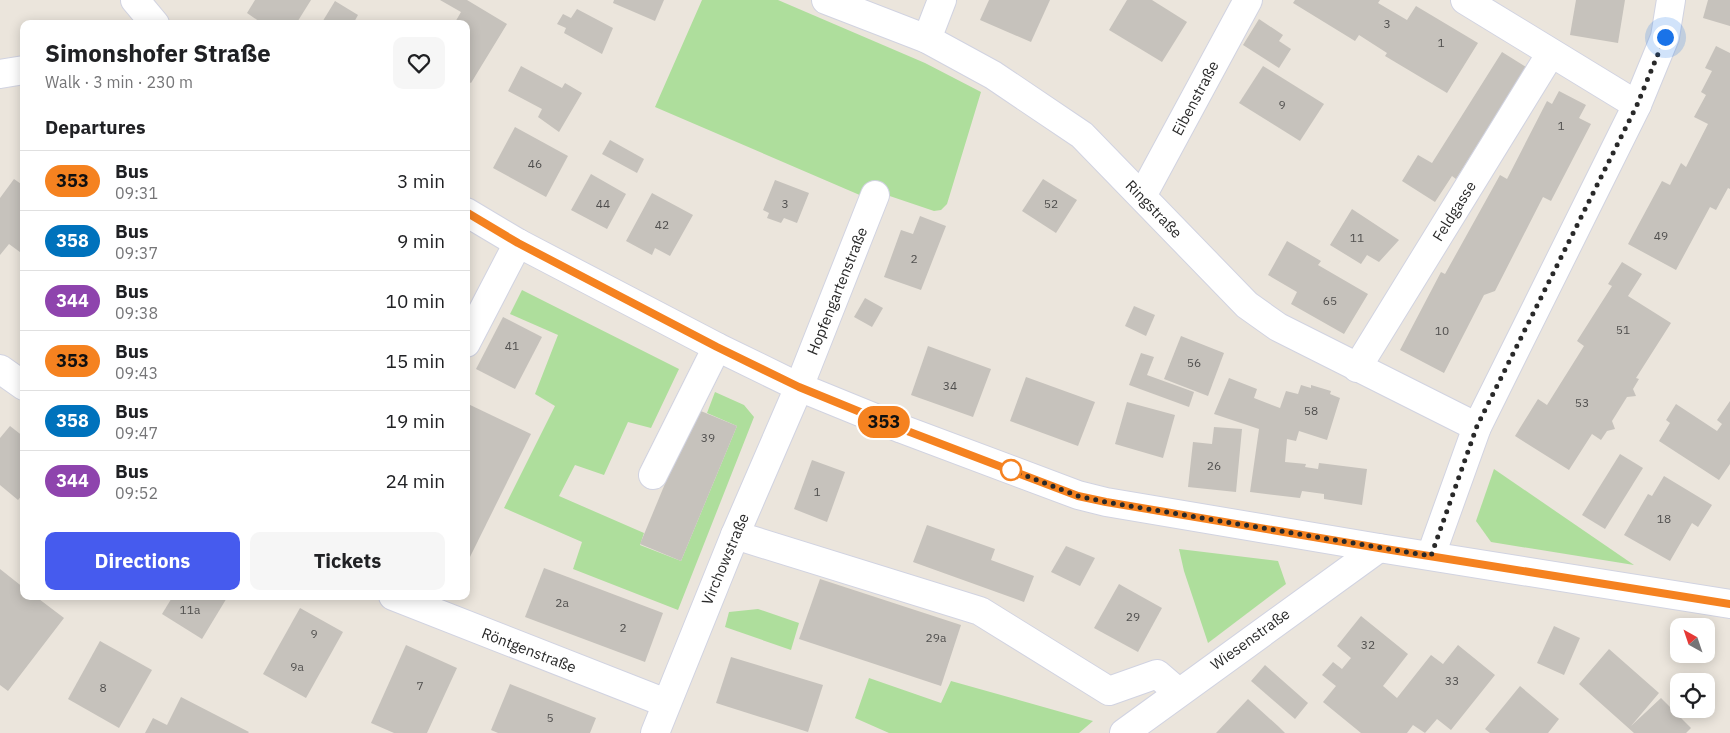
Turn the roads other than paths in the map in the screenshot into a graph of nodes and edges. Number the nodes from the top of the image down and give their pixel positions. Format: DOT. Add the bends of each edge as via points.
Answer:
graph roads {
  1 [pos="136,0"];
  2 [pos="826,0"];
  3 [pos="942,0"];
  4 [pos="1248,0"];
  5 [pos="1465,0"];
  6 [pos="1671,0"];
  7 [pos="152,20"];
  8 [pos="927,39"];
  9 [pos="1551,54"];
  10 [pos="20,71"];
  11 [pos="0,74"];
  12 [pos="1637,105"];
  13 [pos="875,195"];
  14 [pos="1142,196"];
  15 [pos="470,214"];
  16 [pos="518,243"];
  17 [pos="470,335"];
  18 [pos="717,347"];
  19 [pos="1357,368"];
  20 [pos="0,369"];
  21 [pos="20,383"];
  22 [pos="799,387"];
  23 [pos="1477,426"];
  24 [pos="653,475"];
  25 [pos="735,535"];
  26 [pos="1379,548"];
  27 [pos="1431,556"];
  28 [pos="402,600"];
  29 [pos="1730,604"];
  30 [pos="1178,692"];
  31 [pos="666,704"];
  32 [pos="655,733"];
  33 [pos="1124,733"];
  1 -- 7 [label="street"];
  2 -- 8 [label="street, Ringstraße"];
  3 -- 8 [label="street"];
  4 -- 14 [label="street, Eibenstraße"];
  5 -- 9 [label="street"];
  6 -- 12 [label="street" via="1665,37"];
  8 -- 14 [label="street, Ringstraße" via="993,76 1082,135"];
  9 -- 12 [label="street"];
  9 -- 19 [label="street, Feldgasse"];
  10 -- 11 [label="street"];
  12 -- 23 [label="street"];
  13 -- 22 [label="street, Hopfengartenstraße"];
  14 -- 19 [label="street, Ringstraße" via="1247,305 1278,327"];
  15 -- 16 [label="street"];
  16 -- 17 [label="street"];
  16 -- 18 [label="street"];
  18 -- 22 [label="street"];
  18 -- 24 [label="street"];
  19 -- 23 [label="street, Ringstraße"];
  20 -- 21 [label="street"];
  22 -- 25 [label="street, Virchowstraße"];
  22 -- 26 [label="street" via="1078,496"];
  23 -- 27 [label="street"];
  25 -- 30 [label="street" via="980,611 1109,691 1157,674"];
  25 -- 31 [label="street, Virchowstraße"];
  26 -- 27 [label="street"];
  26 -- 30 [label="street, Wiesenstraße"];
  27 -- 29 [label="street"];
  28 -- 31 [label="street, Röntgenstraße"];
  30 -- 33 [label="street, Wiesenstraße"];
  31 -- 32 [label="street, Virchowstraße"];
}
